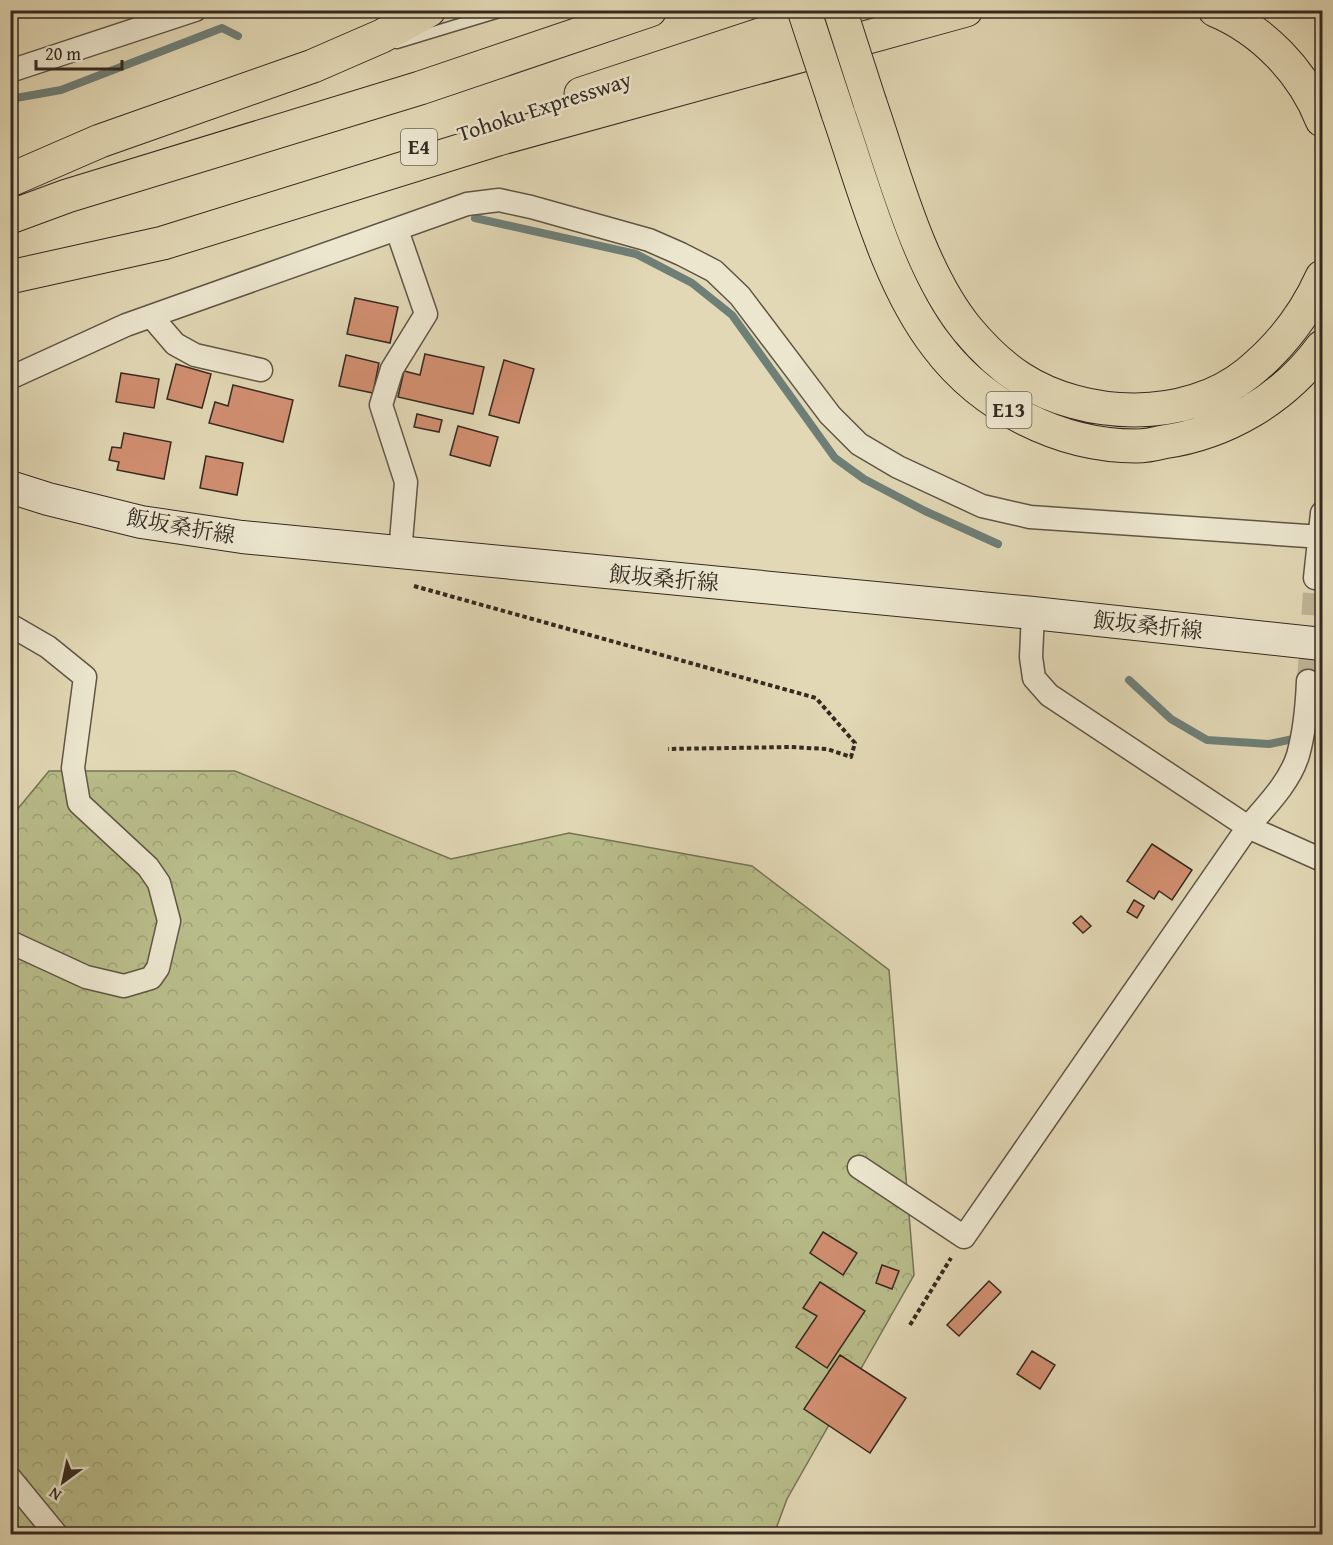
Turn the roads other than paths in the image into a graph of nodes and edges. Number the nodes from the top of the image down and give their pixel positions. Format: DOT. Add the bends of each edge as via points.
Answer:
graph roads {
  1 [pos="195,10"];
  2 [pos="429,10"];
  3 [pos="506,10"];
  4 [pos="650,10"];
  5 [pos="804,10"];
  6 [pos="838,10"];
  7 [pos="966,10"];
  8 [pos="1215,10"];
  9 [pos="313,66"];
  10 [pos="10,71"];
  11 [pos="1323,120"];
  12 [pos="10,180"];
  13 [pos="10,217"];
  14 [pos="397,230"];
  15 [pos="10,272"];
  16 [pos="10,277"];
  17 [pos="1323,277"];
  18 [pos="151,316"];
  19 [pos="1323,348"];
  20 [pos="261,370"];
  21 [pos="10,378"];
  22 [pos="10,487"];
  23 [pos="1323,513"];
  24 [pos="1320,537"];
  25 [pos="400,552"];
  26 [pos="1315,578"];
  27 [pos="1033,613"];
  28 [pos="10,625"];
  29 [pos="1323,644"];
  30 [pos="1308,681"];
  31 [pos="1248,827"];
  32 [pos="1323,860"];
  33 [pos="10,942"];
  34 [pos="859,1167"];
  35 [pos="10,1478"];
  36 [pos="56,1534"];
  1 -- 10 [label="street"];
  2 -- 9 [label="highway"];
  3 -- 9 [label="lane"];
  4 -- 13 [label="highway, E4" via="420,88"];
  5 -- 19 [label="highway, E13, bridge" via="886,253 909,302 936,346 966,379 1004,408 1090,442 1138,446 1186,439 1236,421 1276,396"];
  6 -- 15 [label="highway, Tohoku Expressway / E4" via="363,166"];
  6 -- 17 [label="highway, bridge" via="922,249 943,292 966,328 1020,378 1062,399 1101,408 1137,411 1176,406 1214,393 1246,375 1281,342 1310,304"];
  7 -- 16 [label="highway" via="498,140 163,243"];
  8 -- 11 [label="highway" via="1270,45 1299,77"];
  9 -- 12 [label="highway" via="100,141"];
  14 -- 18 [label="street"];
  14 -- 24 [label="street" via="467,204 499,200 612,229 681,254 714,271 740,296 830,415 859,444 982,506 1030,517"];
  14 -- 25 [label="street" via="426,314 392,369 381,405 406,482"];
  18 -- 20 [label="street" via="175,344 195,354"];
  18 -- 21 [label="street"];
  22 -- 25 [label="main road, 飯坂桑折線" via="141,522 242,537"];
  23 -- 24 [label="street"];
  24 -- 26 [label="street"];
  25 -- 27 [label="main road, 飯坂桑折線"];
  27 -- 29 [label="main road, 飯坂桑折線"];
  27 -- 31 [label="street" via="1034,678 1049,695"];
  28 -- 33 [label="street" via="48,647 85,677 74,768 79,803 148,867 159,883 169,921 158,968 151,978 124,986 86,977"];
  30 -- 31 [label="street" via="1306,720 1297,757 1280,788"];
  31 -- 32 [label="street"];
  31 -- 34 [label="street" via="964,1237"];
  35 -- 36 [label="street"];
}
